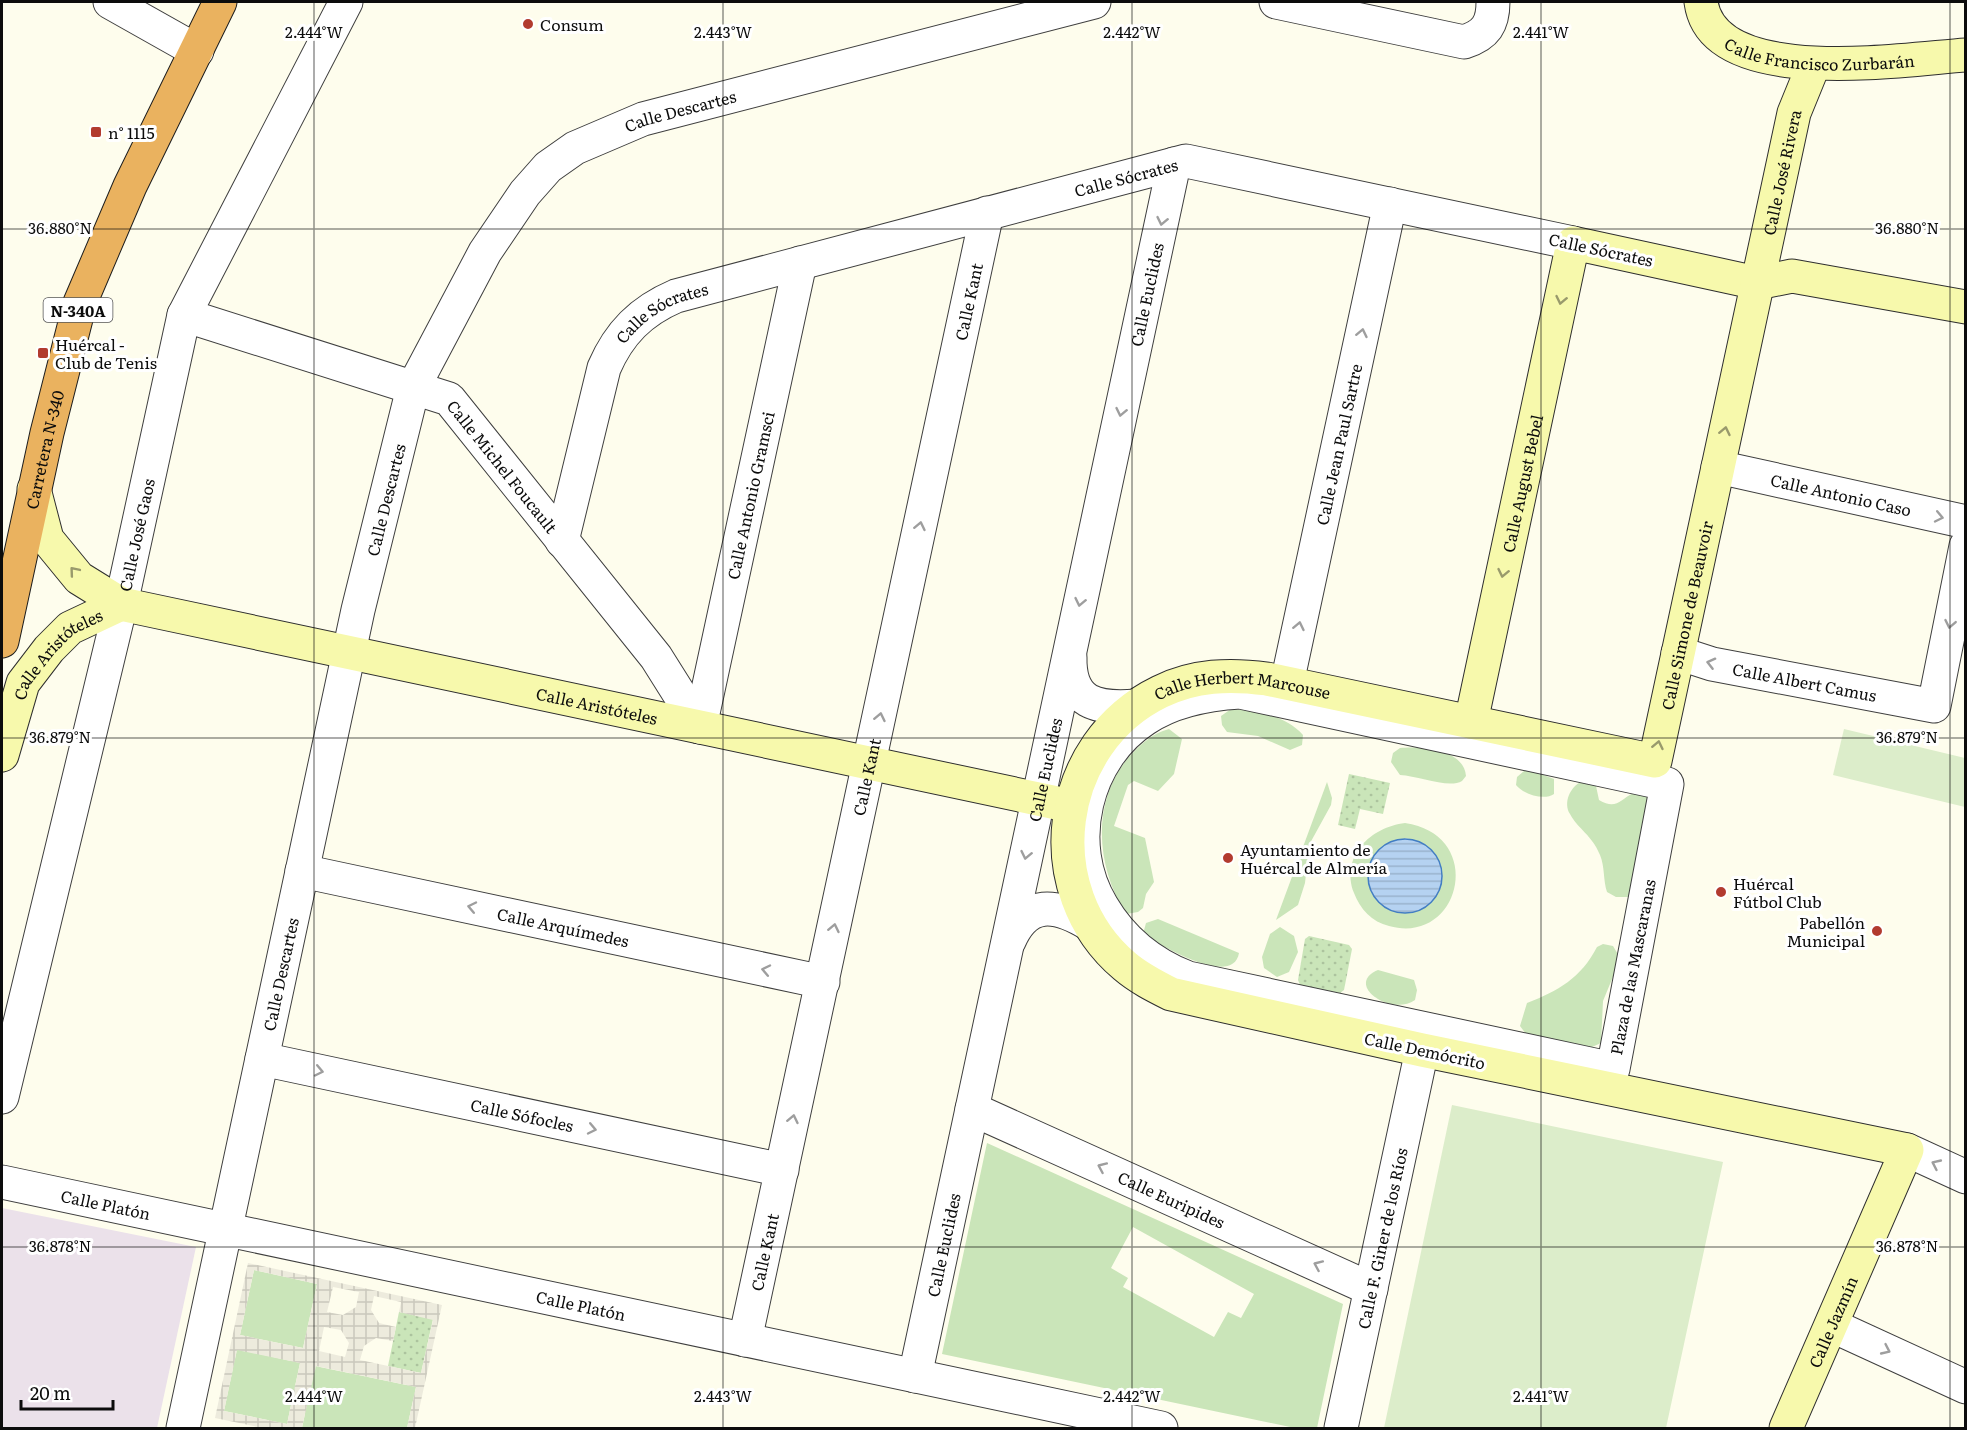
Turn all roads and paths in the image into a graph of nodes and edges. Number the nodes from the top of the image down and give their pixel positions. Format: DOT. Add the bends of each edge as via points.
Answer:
graph roads {
  1 [pos="110,2"];
  2 [pos="220,2"];
  3 [pos="346,2"];
  4 [pos="1094,2"];
  5 [pos="1276,2"];
  6 [pos="1701,2"];
  7 [pos="1493,7"];
  8 [pos="197,51"];
  9 [pos="1965,55"];
  10 [pos="1814,64"];
  11 [pos="1174,164"];
  12 [pos="1390,204"];
  13 [pos="987,213"];
  14 [pos="1573,243"];
  15 [pos="800,263"];
  16 [pos="1757,283"];
  17 [pos="1965,307"];
  18 [pos="184,315"];
  19 [pos="413,388"];
  20 [pos="1718,467"];
  21 [pos="34,489"];
  22 [pos="1965,522"];
  23 [pos="562,540"];
  24 [pos="1965,546"];
  25 [pos="121,604"];
  26 [pos="2,640"];
  27 [pos="1070,650"];
  28 [pos="349,652"];
  29 [pos="1678,653"];
  30 [pos="1287,683"];
  31 [pos="1137,706"];
  32 [pos="1471,722"];
  33 [pos="700,727"];
  34 [pos="2,755"];
  35 [pos="1107,755"];
  36 [pos="870,763"];
  37 [pos="1038,799"];
  38 [pos="1071,806"];
  39 [pos="302,872"];
  40 [pos="1089,924"];
  41 [pos="1006,950"];
  42 [pos="823,982"];
  43 [pos="1422,1050"];
  44 [pos="262,1059"];
  45 [pos="2,1097"];
  46 [pos="972,1109"];
  47 [pos="1907,1150"];
  48 [pos="782,1170"];
  49 [pos="1965,1177"];
  50 [pos="2,1182"];
  51 [pos="225,1229"];
  52 [pos="1371,1289"];
  53 [pos="1833,1326"];
  54 [pos="745,1340"];
  55 [pos="915,1376"];
  56 [pos="1965,1387"];
  57 [pos="183,1428"];
  58 [pos="1161,1428"];
  59 [pos="1341,1428"];
  60 [pos="1786,1428"];
  1 -- 8 [label="street"];
  2 -- 8 [label="highway, Carretera N-340 / N-340A"];
  3 -- 18 [label="street, Calle José Gaos"];
  4 -- 19 [label="street, Calle Descartes" via="643,119 574,148 548,167 507,216"];
  5 -- 7 [label="street" via="1464,42 1483,34 1492,21"];
  6 -- 10 [label="street, Calle Francisco Zurbarán" via="1703,18 1722,38 1748,53"];
  8 -- 21 [label="highway, Carretera N-340 / N-340A" via="130,186 80,303"];
  9 -- 10 [label="street, Calle Francisco Zurbarán"];
  10 -- 16 [label="street, Calle José Rivera" via="1794,113"];
  11 -- 12 [label="street, Calle Sócrates" via="1186,161"];
  11 -- 13 [label="street, Calle Sócrates"];
  11 -- 27 [label="street, Calle Euclides, one-way"];
  12 -- 14 [label="street, Calle Sócrates"];
  30 -- 12 [label="street, Calle Jean Paul Sartre, one-way"];
  13 -- 15 [label="street, Calle Sócrates"];
  36 -- 13 [label="street, Calle Kant, one-way"];
  14 -- 16 [label="street, Calle Sócrates"];
  14 -- 32 [label="street, Calle August Bebel, one-way"];
  15 -- 23 [label="street, Calle Sócrates" via="676,296 633,322 604,368"];
  15 -- 33 [label="street, Calle Antonio Gramsci"];
  16 -- 17 [label="street, Calle Sócrates" via="1792,276"];
  20 -- 16 [label="street, Calle Simone de Beauvoir, one-way"];
  18 -- 19 [label="street, Calle Michel Foucault"];
  18 -- 25 [label="street, Calle José Gaos"];
  19 -- 23 [label="street, Calle Michel Foucault" via="449,399"];
  19 -- 28 [label="street, Calle Descartes"];
  20 -- 22 [label="street, Calle Antonio Caso, one-way"];
  20 -- 29 [label="street, Calle Simone de Beauvoir"];
  25 -- 21 [label="street, Calle Aristóteles, one-way" via="79,578 47,539"];
  21 -- 26 [label="highway, Carretera N-340 / N-340A"];
  23 -- 33 [label="street, Calle Michel Foucault" via="656,657"];
  24 -- 29 [label="street, Calle Albert Camus, one-way" via="1934,706 1712,664"];
  25 -- 28 [label="street, Calle Aristóteles"];
  25 -- 34 [label="street, Calle Aristóteles" via="70,628 49,649 23,683"];
  25 -- 45 [label="street, Calle José Gaos"];
  27 -- 31 [label="street" via="1072,681 1087,701 1112,708"];
  27 -- 37 [label="street, Calle Euclides"];
  28 -- 33 [label="street, Calle Aristóteles"];
  28 -- 39 [label="street, Calle Descartes"];
  32 -- 29 [label="street, Calle Simone de Beauvoir, one-way" via="1655,761"];
  30 -- 31 [label="street, Calle Herbert Marcouse" via="1240,675 1212,676 1160,692"];
  30 -- 32 [label="street, Calle Herbert Marcouse"];
  31 -- 38 [label="street, Calle Herbert Marcouse" via="1115,723 1098,744 1083,768"];
  33 -- 36 [label="street, Calle Aristóteles"];
  35 -- 35 [label="street, Plaza de las Mascaranas" via="1127,734 1159,711 1201,696 1240,692 1667,784 1612,1070 1188,978 1151,960 1136,948 1101,905 1089,872 1084,816 1094,778"];
  36 -- 37 [label="street, Calle Aristóteles"];
  42 -- 36 [label="street, Calle Kant, one-way"];
  37 -- 38 [label="street, Calle Aristóteles"];
  37 -- 41 [label="street, Calle Euclides, one-way"];
  38 -- 40 [label="street, Calle Demócrito" via="1066,846 1070,874"];
  42 -- 39 [label="street, Calle Arquímedes, one-way"];
  39 -- 44 [label="street, Calle Descartes"];
  40 -- 41 [label="street" via="1069,912 1043,909 1020,921"];
  40 -- 43 [label="street, Calle Demócrito" via="1125,966 1171,994"];
  41 -- 46 [label="street, Calle Euclides"];
  48 -- 42 [label="street, Calle Kant, one-way"];
  43 -- 47 [label="street, Calle Demócrito"];
  43 -- 52 [label="street, Calle F. Giner de los Ríos"];
  44 -- 48 [label="street, Calle Sófocles, one-way"];
  44 -- 51 [label="street, Calle Descartes"];
  52 -- 46 [label="street, Calle Euripides, one-way"];
  46 -- 55 [label="street, Calle Euclides"];
  49 -- 47 [label="street, one-way"];
  47 -- 53 [label="street, Calle Jazmín"];
  48 -- 54 [label="street, Calle Kant"];
  50 -- 51 [label="street, Calle Platón"];
  51 -- 54 [label="street, Calle Platón"];
  51 -- 57 [label="street, Calle Descartes"];
  52 -- 59 [label="street, Calle F. Giner de los Ríos"];
  53 -- 56 [label="street, one-way"];
  53 -- 60 [label="street, Calle Jazmín"];
  54 -- 55 [label="street, Calle Platón"];
  55 -- 58 [label="street, Calle Platón"];
}
